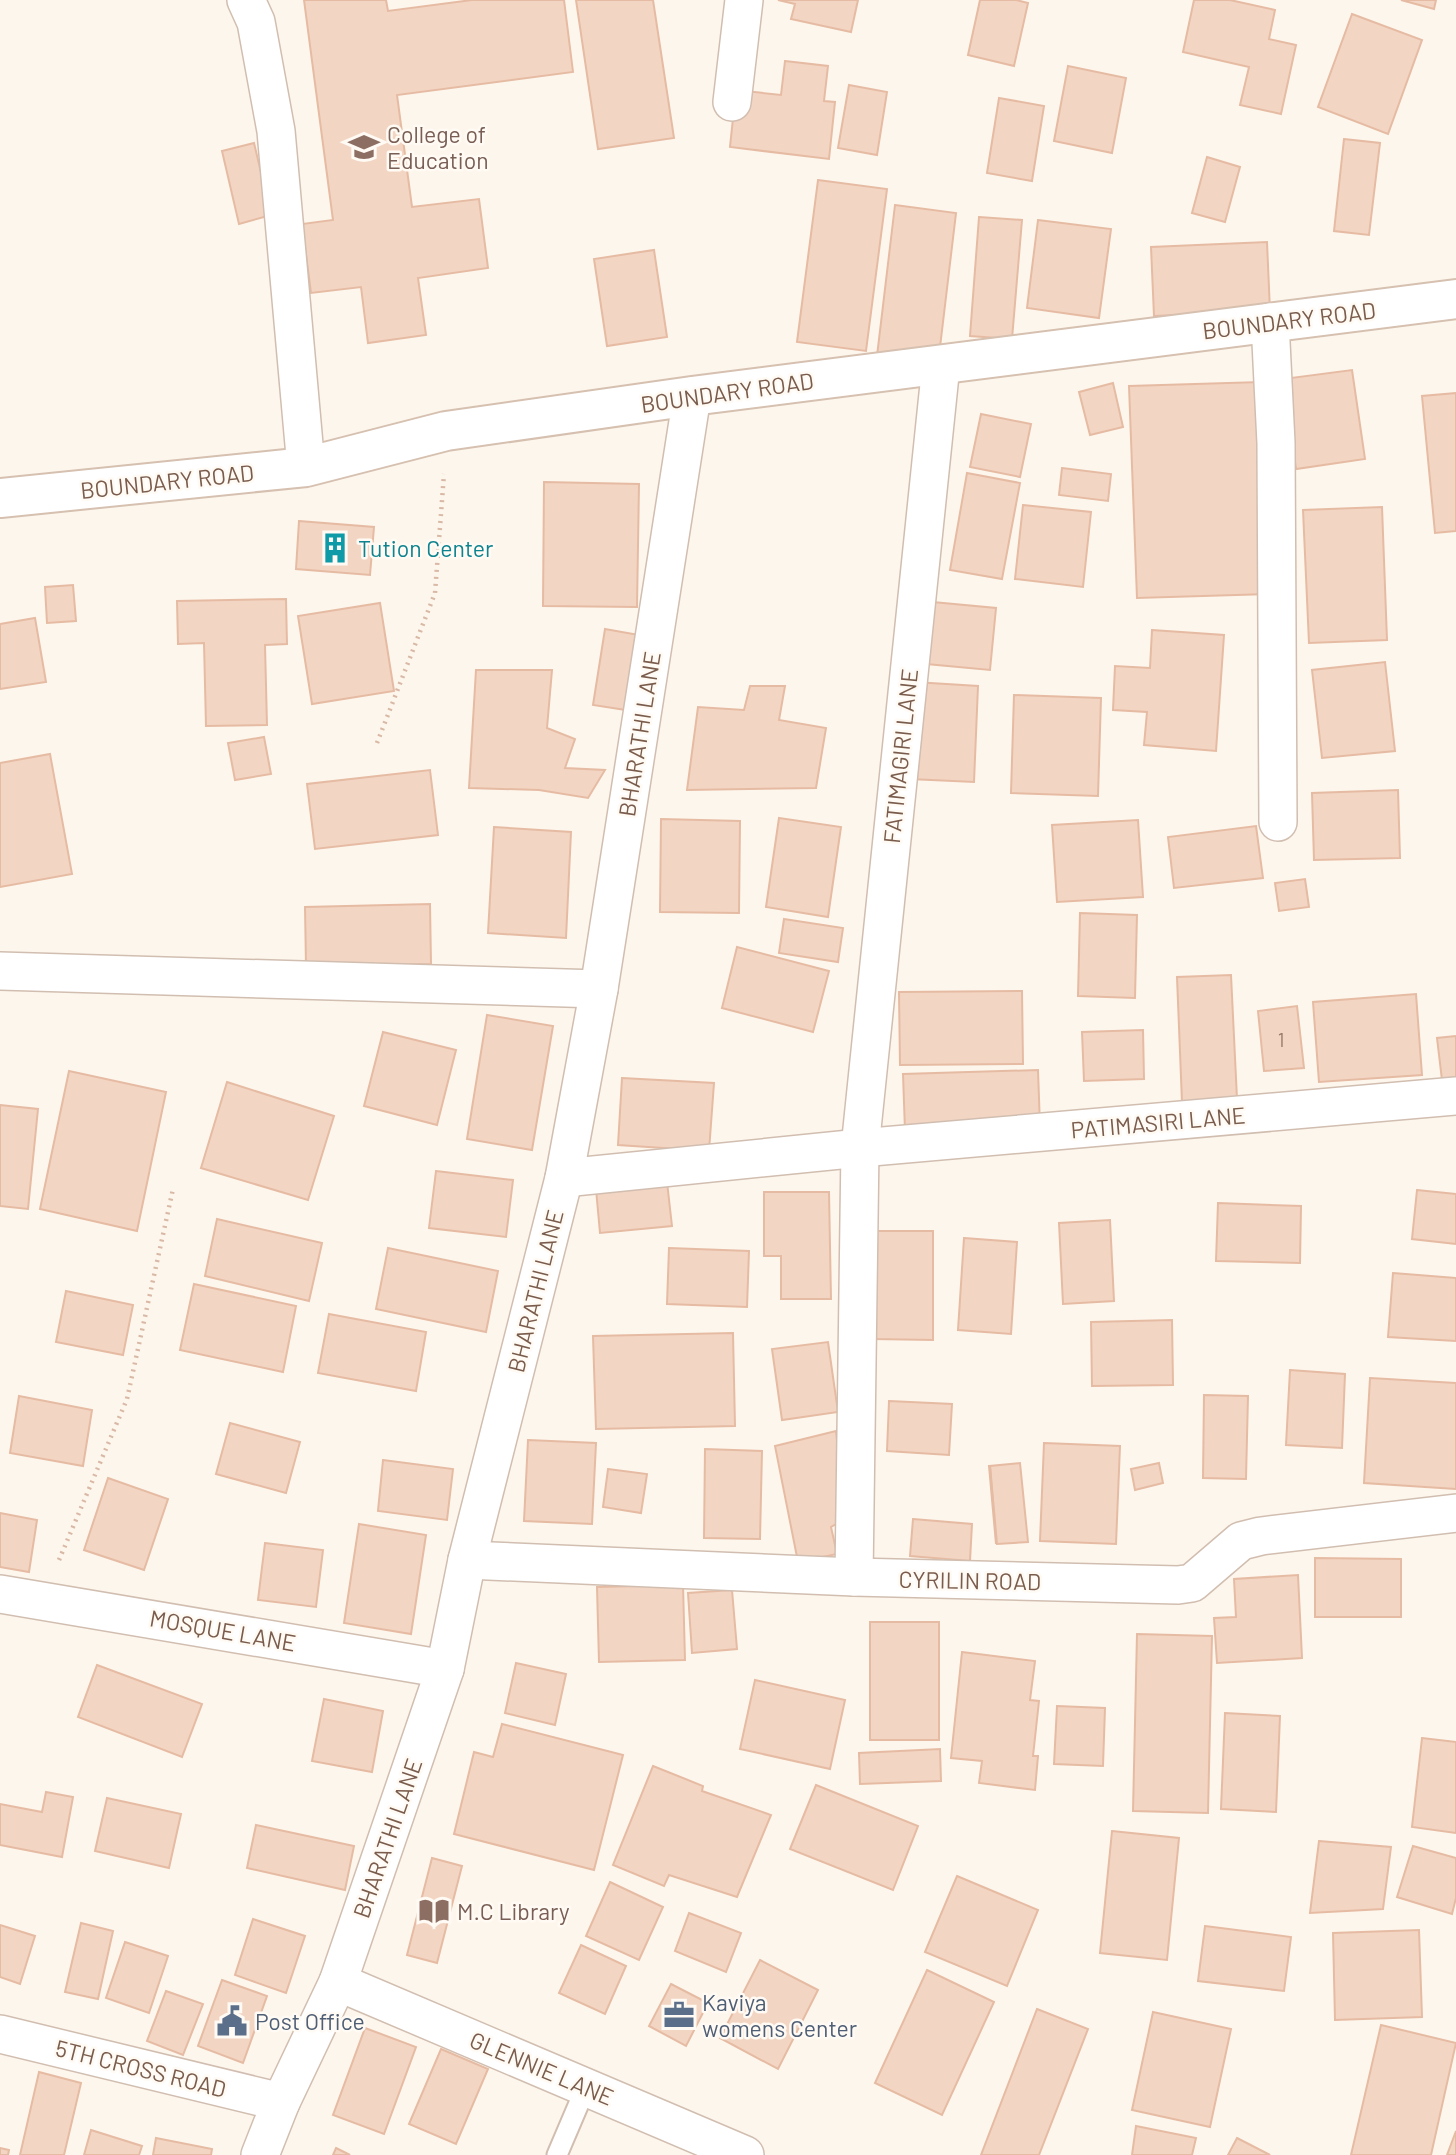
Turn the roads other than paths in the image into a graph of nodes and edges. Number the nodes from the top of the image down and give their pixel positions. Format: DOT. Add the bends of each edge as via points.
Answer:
graph roads {
  1 [pos="246,0"];
  2 [pos="744,0"];
  3 [pos="732,102"];
  4 [pos="1456,299"];
  5 [pos="1269,322"];
  6 [pos="941,365"];
  7 [pos="692,396"];
  8 [pos="306,467"];
  9 [pos="0,498"];
  10 [pos="1278,822"];
  11 [pos="0,971"];
  12 [pos="599,989"];
  13 [pos="1456,1096"];
  14 [pos="860,1149"];
  15 [pos="564,1178"];
  16 [pos="1456,1513"];
  17 [pos="467,1559"];
  18 [pos="854,1577"];
  19 [pos="0,1594"];
  20 [pos="445,1669"];
  21 [pos="338,1982"];
  22 [pos="0,2034"];
  23 [pos="586,2087"];
  24 [pos="281,2102"];
  25 [pos="260,2155"];
  26 [pos="556,2155"];
  27 [pos="745,2155"];
  1 -- 8 [label="street" via="256,22 276,131"];
  2 -- 3 [label="street"];
  4 -- 5 [label="main road, BOUNDARY ROAD"];
  5 -- 6 [label="main road, BOUNDARY ROAD"];
  5 -- 10 [label="street" via="1276,443"];
  6 -- 7 [label="main road, BOUNDARY ROAD"];
  6 -- 14 [label="street, FATIMAGIRI LANE"];
  7 -- 8 [label="main road, BOUNDARY ROAD" via="446,431"];
  7 -- 12 [label="street, BHARATHI LANE"];
  8 -- 9 [label="main road, BOUNDARY ROAD"];
  11 -- 12 [label="street"];
  12 -- 15 [label="street, BHARATHI LANE"];
  13 -- 14 [label="street, PATIMASIRI LANE"];
  14 -- 15 [label="street, PATIMASIRI LANE"];
  14 -- 18 [label="street, FATIMAGIRI LANE"];
  15 -- 17 [label="street, BHARATHI LANE"];
  16 -- 18 [label="street, CYRILIN ROAD" via="1251,1538 1241,1541 1192,1583 1178,1585"];
  17 -- 18 [label="street, CYRILIN ROAD"];
  17 -- 20 [label="street, BHARATHI LANE"];
  19 -- 20 [label="street, MOSQUE LANE"];
  20 -- 21 [label="street, BHARATHI LANE"];
  21 -- 23 [label="street, GLENNIE LANE"];
  21 -- 24 [label="street, BHARATHI LANE"];
  22 -- 24 [label="street, 5TH CROSS ROAD"];
  23 -- 26 [label="lane"];
  23 -- 27 [label="street, GLENNIE LANE"];
  24 -- 25 [label="street, BHARATHI LANE"];
}
